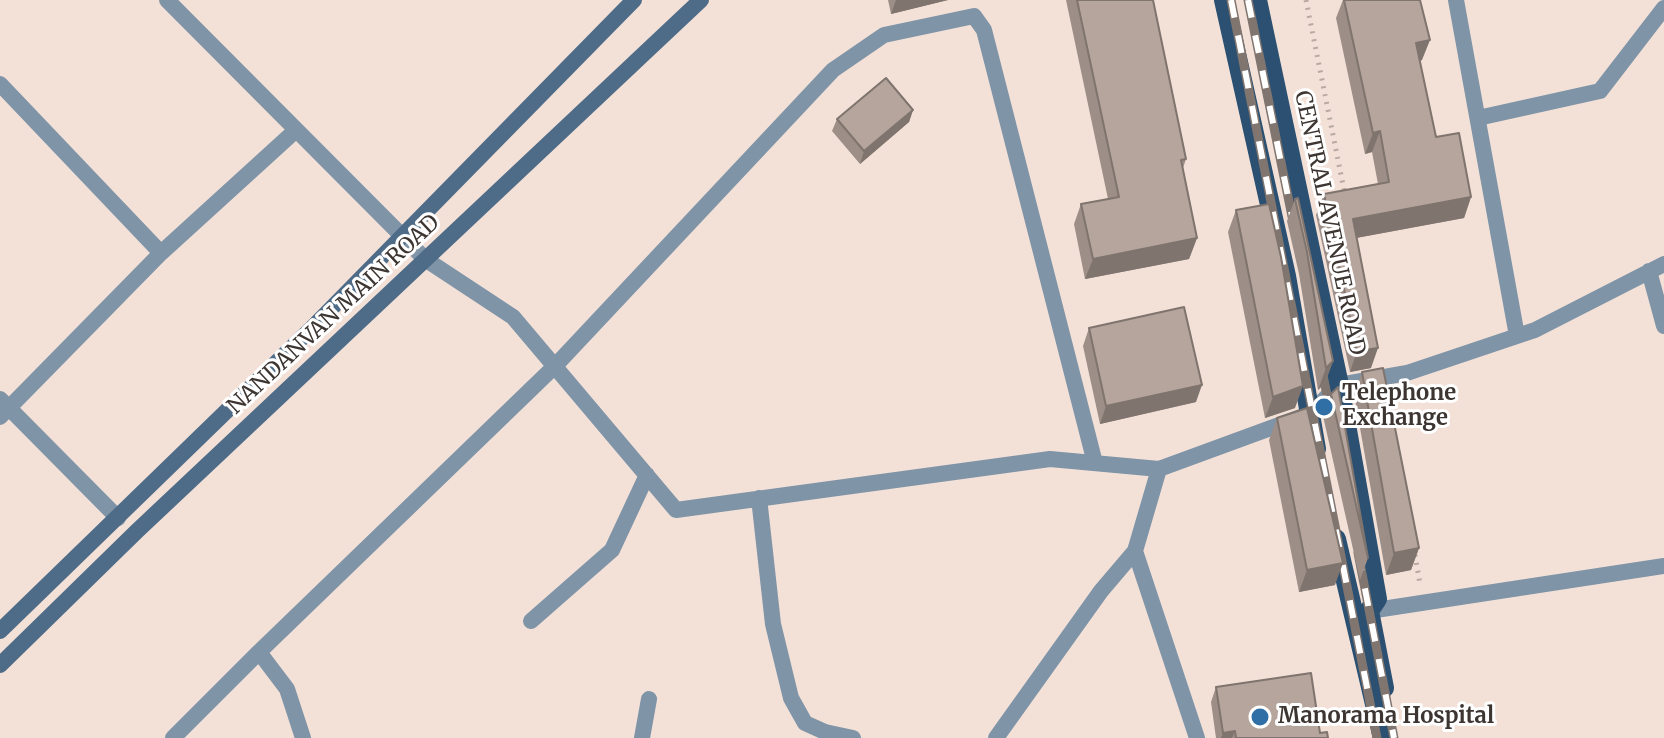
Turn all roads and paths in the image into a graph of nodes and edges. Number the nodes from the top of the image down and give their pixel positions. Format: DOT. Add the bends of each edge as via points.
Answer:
graph roads {
  1 [pos="167,0"];
  2 [pos="634,0"];
  3 [pos="701,0"];
  4 [pos="1224,0"];
  5 [pos="1257,0"];
  6 [pos="1306,0"];
  7 [pos="1456,0"];
  8 [pos="1664,8"];
  9 [pos="0,84"];
  10 [pos="1478,118"];
  11 [pos="295,131"];
  12 [pos="1348,207"];
  13 [pos="401,235"];
  14 [pos="161,253"];
  15 [pos="425,259"];
  16 [pos="1657,267"];
  17 [pos="1664,326"];
  18 [pos="1517,336"];
  19 [pos="555,366"];
  20 [pos="1339,385"];
  21 [pos="3,408"];
  22 [pos="1309,414"];
  23 [pos="1095,463"];
  24 [pos="1159,469"];
  25 [pos="1322,474"];
  26 [pos="647,475"];
  27 [pos="759,498"];
  28 [pos="118,518"];
  29 [pos="1332,520"];
  30 [pos="1412,542"];
  31 [pos="1135,551"];
  32 [pos="1664,566"];
  33 [pos="1373,605"];
  34 [pos="531,621"];
  35 [pos="0,631"];
  36 [pos="259,652"];
  37 [pos="0,665"];
  38 [pos="649,699"];
  39 [pos="173,738"];
  40 [pos="303,738"];
  41 [pos="642,738"];
  42 [pos="853,738"];
  43 [pos="996,738"];
  44 [pos="1197,738"];
  45 [pos="1383,738"];
  46 [pos="1395,738"];
  1 -- 11 [label="street"];
  2 -- 13 [label="main road"];
  3 -- 15 [label="main road, NANDANVAN MAIN ROAD"];
  4 -- 22 [label="main road" via="1286,276"];
  5 -- 20 [label="main road, CENTRAL AVENUE ROAD"];
  6 -- 12 [label="path"];
  7 -- 10 [label="street"];
  8 -- 10 [label="street" via="1600,91"];
  9 -- 14 [label="street"];
  10 -- 18 [label="street"];
  11 -- 13 [label="street"];
  11 -- 14 [label="street"];
  13 -- 15 [label="street"];
  13 -- 28 [label="main road"];
  14 -- 21 [label="street"];
  15 -- 19 [label="street" via="513,317"];
  15 -- 37 [label="main road, NANDANVAN MAIN ROAD"];
  16 -- 17 [label="street"];
  16 -- 18 [label="street"];
  18 -- 20 [label="street" via="1407,373"];
  19 -- 23 [label="street" via="833,70 884,35 974,16 984,30"];
  19 -- 26 [label="street"];
  19 -- 36 [label="street"];
  20 -- 22 [label="street"];
  20 -- 33 [label="main road, CENTRAL AVENUE ROAD"];
  21 -- 28 [label="street"];
  22 -- 24 [label="street"];
  22 -- 25 [label="main road"];
  23 -- 24 [label="street"];
  23 -- 27 [label="street" via="1050,459"];
  24 -- 31 [label="street"];
  26 -- 27 [label="street" via="676,510"];
  26 -- 34 [label="street" via="612,550"];
  27 -- 42 [label="street" via="773,624 791,698 805,723"];
  28 -- 35 [label="main road"];
  29 -- 45 [label="main road"];
  30 -- 33 [label="path" via="1421,587"];
  31 -- 43 [label="street"];
  31 -- 44 [label="street"];
  32 -- 33 [label="street"];
  33 -- 46 [label="main road, CENTRAL AVENUE ROAD"];
  36 -- 39 [label="street"];
  36 -- 40 [label="street" via="287,689"];
  38 -- 41 [label="street"];
}
